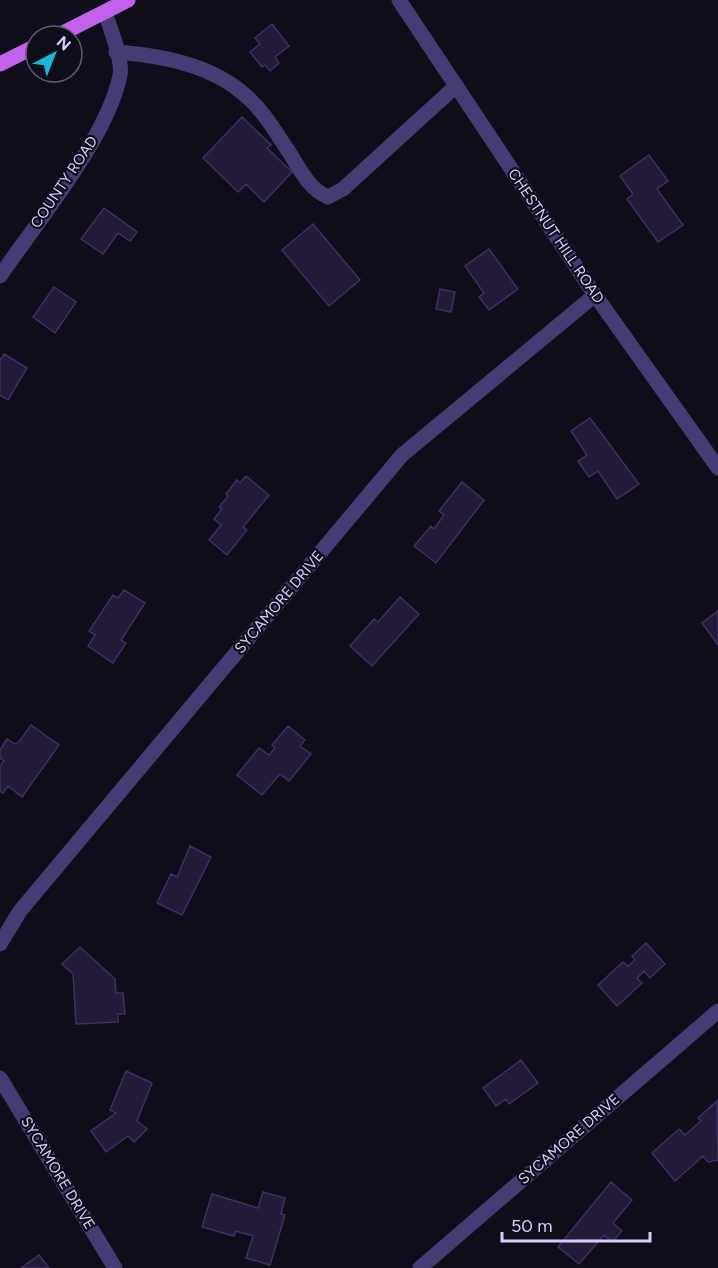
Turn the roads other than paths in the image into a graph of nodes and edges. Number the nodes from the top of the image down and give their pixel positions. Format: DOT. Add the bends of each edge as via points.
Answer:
graph roads {
  1 [pos="128,0"];
  2 [pos="399,0"];
  3 [pos="105,13"];
  4 [pos="82,24"];
  5 [pos="24,52"];
  6 [pos="116,52"];
  7 [pos="0,63"];
  8 [pos="456,86"];
  9 [pos="0,276"];
  10 [pos="595,295"];
  11 [pos="718,468"];
  12 [pos="0,944"];
  13 [pos="718,1011"];
  14 [pos="0,1078"];
  15 [pos="115,1268"];
  16 [pos="420,1268"];
  1 -- 3 [label="main road"];
  2 -- 8 [label="street, CHESTNUT HILL ROAD"];
  3 -- 4 [label="main road"];
  3 -- 6 [label="street, COUNTY ROAD"];
  5 -- 7 [label="main road"];
  6 -- 8 [label="street" via="181,63 233,86 256,107 311,186 328,197 343,189"];
  6 -- 9 [label="street, COUNTY ROAD" via="120,73 98,133"];
  8 -- 10 [label="street, CHESTNUT HILL ROAD"];
  10 -- 11 [label="street, CHESTNUT HILL ROAD"];
  10 -- 12 [label="street, SYCAMORE DRIVE" via="402,455 20,911"];
  13 -- 16 [label="street, SYCAMORE DRIVE"];
  14 -- 15 [label="street, SYCAMORE DRIVE"];
}
